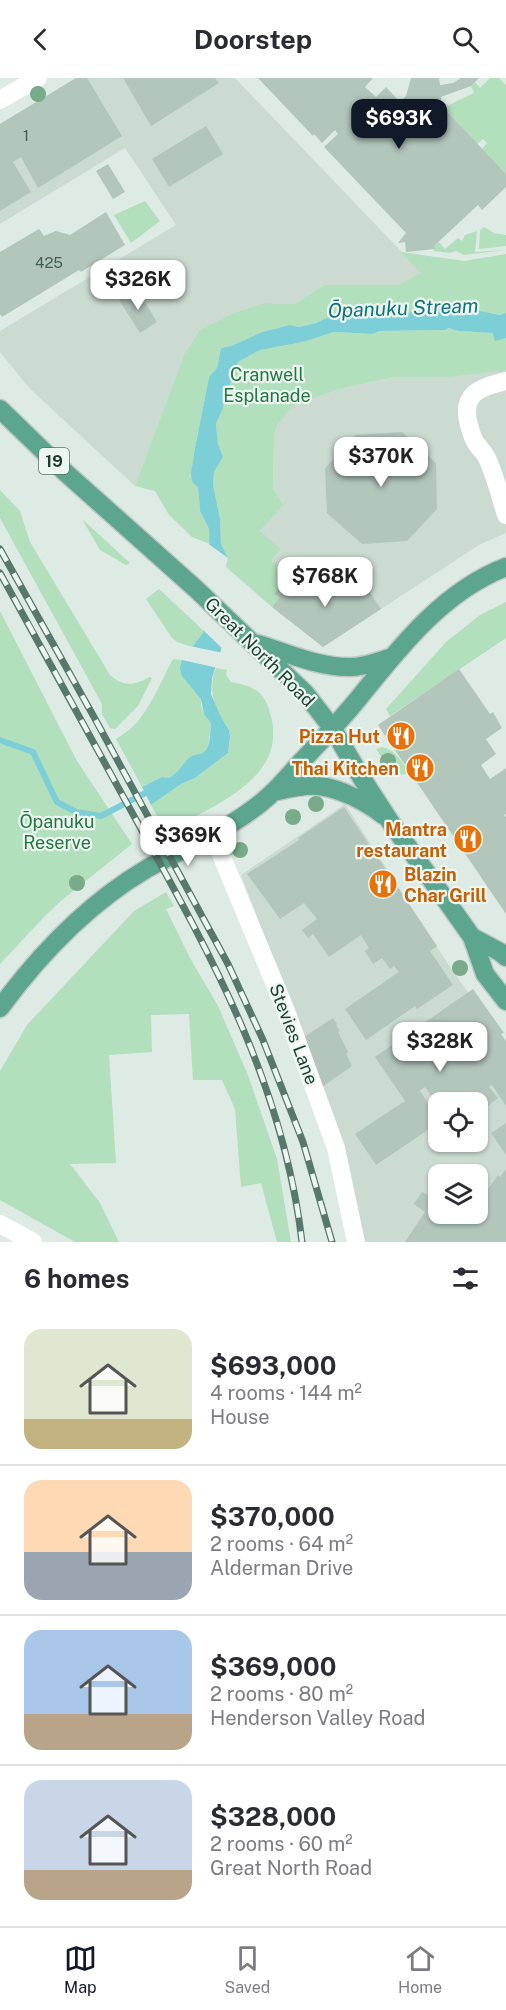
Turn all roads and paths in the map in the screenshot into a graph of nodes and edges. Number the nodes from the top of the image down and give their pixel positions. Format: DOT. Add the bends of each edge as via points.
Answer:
graph roads {
  1 [pos="32,80"];
  2 [pos="0,100"];
  3 [pos="506,381"];
  4 [pos="0,409"];
  5 [pos="506,514"];
  6 [pos="506,567"];
  7 [pos="252,642"];
  8 [pos="393,657"];
  9 [pos="333,729"];
  10 [pos="273,792"];
  11 [pos="389,820"];
  12 [pos="212,833"];
  13 [pos="472,937"];
  14 [pos="506,957"];
  15 [pos="506,1001"];
  16 [pos="0,1008"];
  17 [pos="0,1224"];
  18 [pos="33,1242"];
  19 [pos="356,1242"];
  1 -- 2 [label="street"];
  3 -- 5 [label="street" via="476,391 469,399 466,416 474,440 486,457"];
  4 -- 7 [label="main road, Great North Road / 19"];
  6 -- 8 [label="main road" via="457,594"];
  7 -- 8 [label="main road" via="314,662 351,667"];
  7 -- 9 [label="main road, Great North Road / 19" via="305,693"];
  8 -- 9 [label="main road"];
  9 -- 10 [label="main road"];
  9 -- 11 [label="main road, Great North Road / 19"];
  10 -- 11 [label="main road" via="319,786 354,798"];
  10 -- 12 [label="main road"];
  11 -- 13 [label="main road, Great North Road / 19"];
  12 -- 16 [label="main road" via="146,869 106,898 71,928"];
  12 -- 19 [label="street, Stevies Lane" via="282,1000 336,1148"];
  13 -- 14 [label="main road, Great North Road / 19"];
  13 -- 15 [label="main road, Great North Road / 19" via="485,974"];
  17 -- 18 [label="street"];
}
